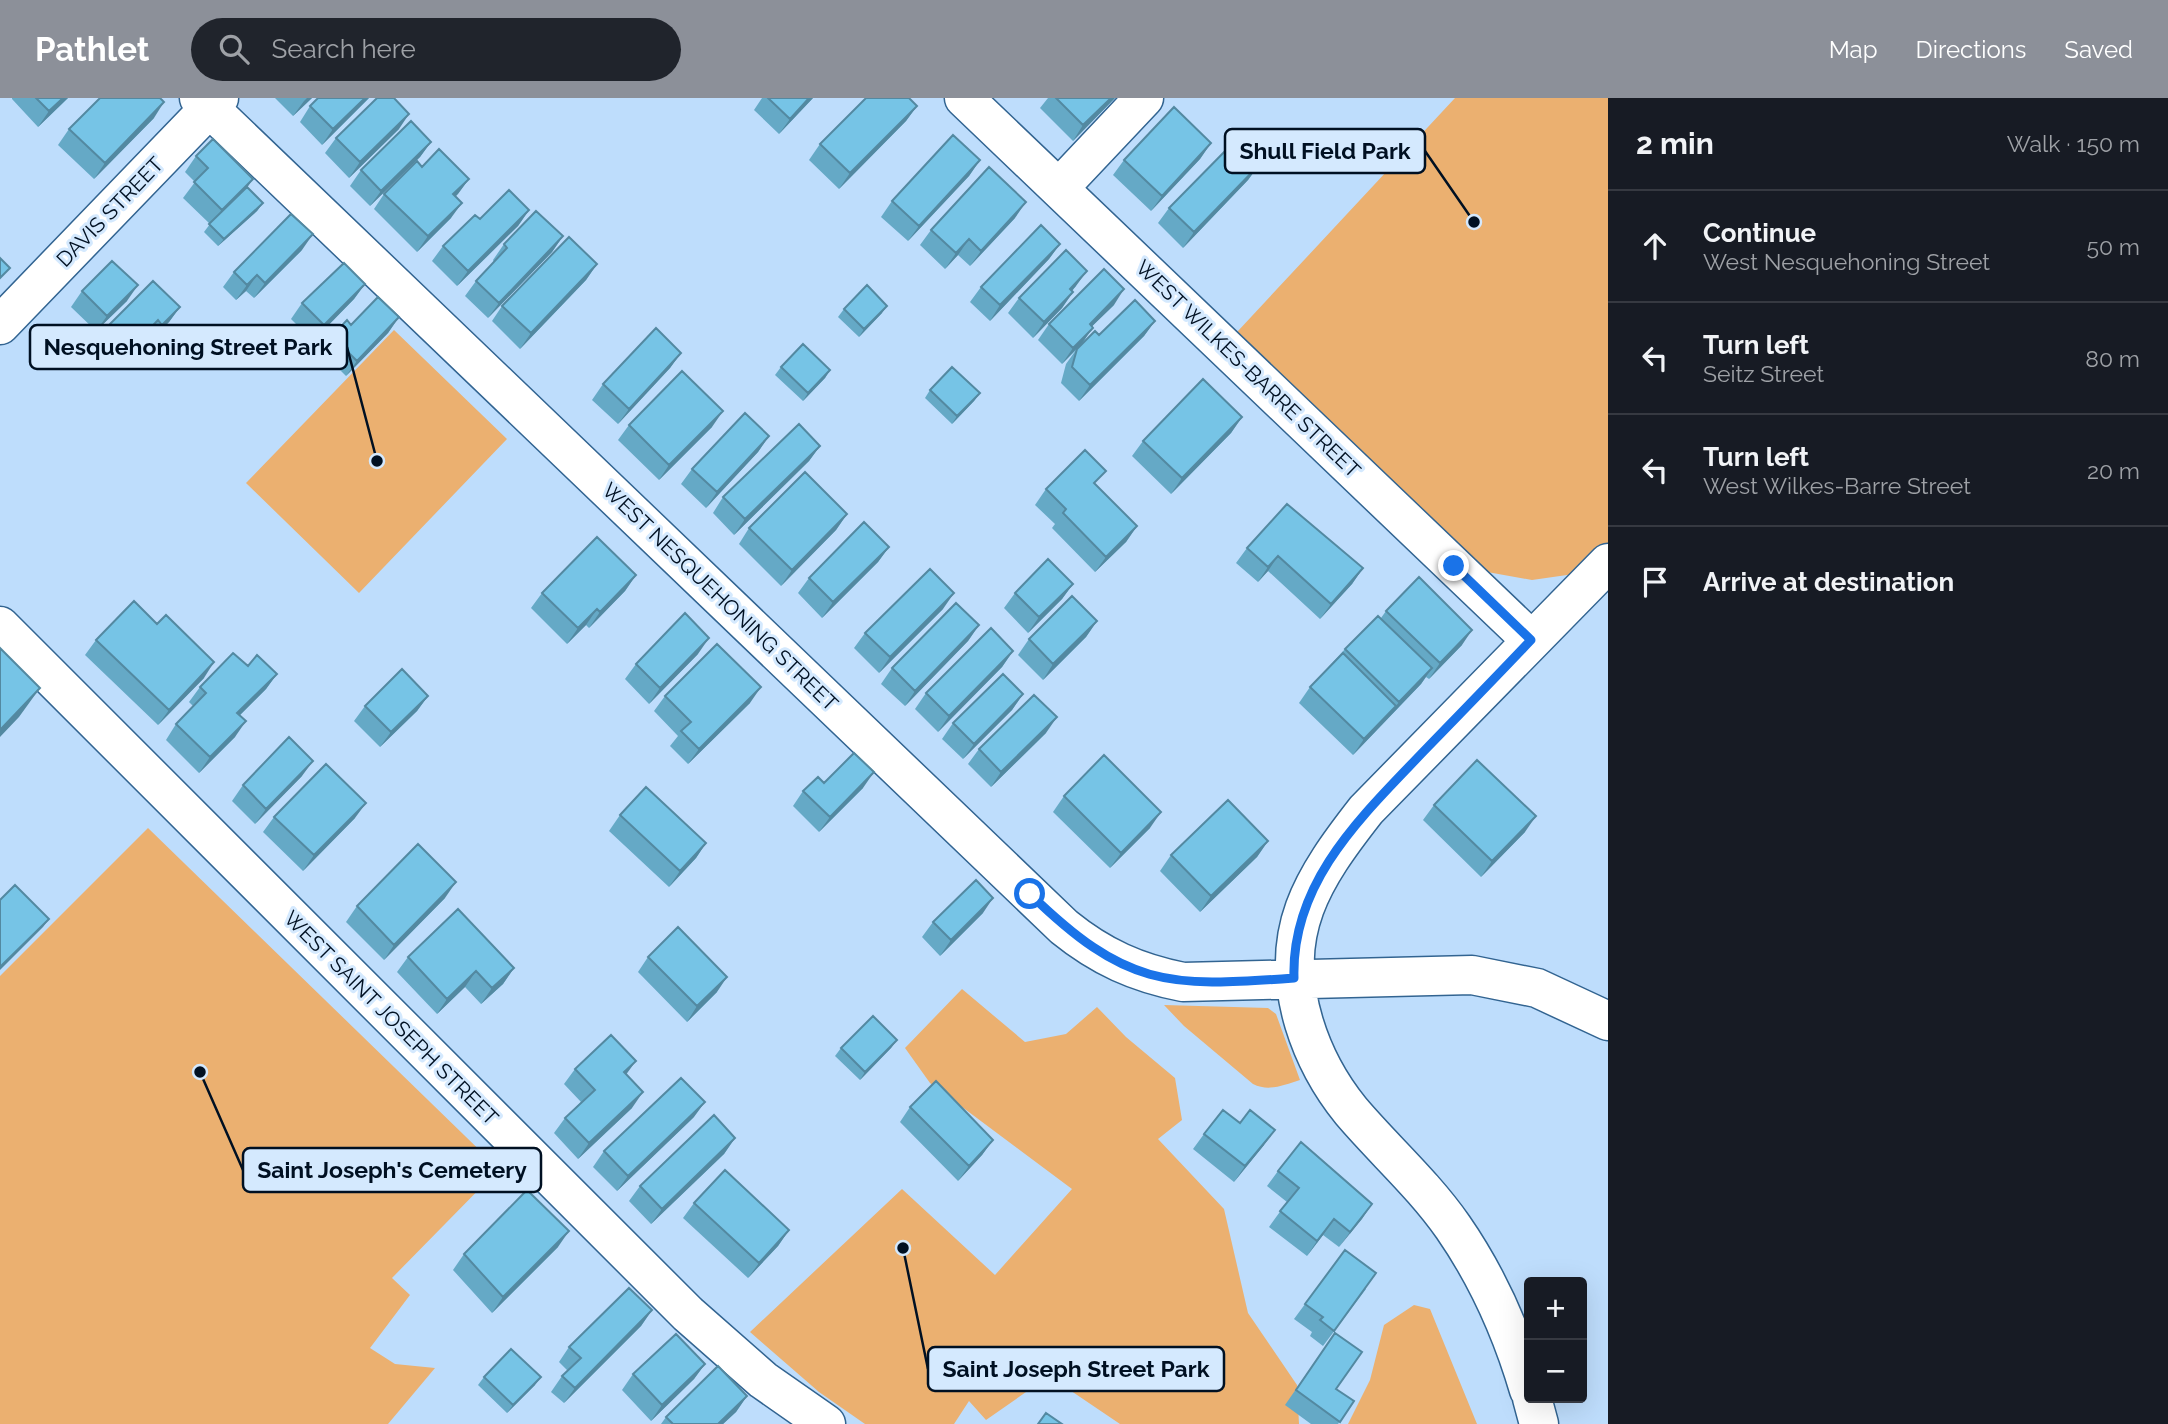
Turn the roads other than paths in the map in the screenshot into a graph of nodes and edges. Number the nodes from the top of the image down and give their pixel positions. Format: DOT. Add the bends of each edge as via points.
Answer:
graph roads {
  1 [pos="964,98"];
  2 [pos="1144,98"];
  3 [pos="209,102"];
  4 [pos="1059,188"];
  5 [pos="0,325"];
  6 [pos="1608,563"];
  7 [pos="0,626"];
  8 [pos="1531,640"];
  9 [pos="1294,978"];
  10 [pos="1608,1020"];
  11 [pos="1524,1377"];
  12 [pos="1533,1403"];
  13 [pos="826,1424"];
  14 [pos="1539,1424"];
  1 -- 4 [label="street, WEST WILKES-BARRE STREET"];
  2 -- 4 [label="street"];
  3 -- 5 [label="street, DAVIS STREET"];
  3 -- 9 [label="street, WEST NESQUEHONING STREET" via="1082,942 1126,967 1183,982"];
  4 -- 8 [label="street, WEST WILKES-BARRE STREET"];
  6 -- 8 [label="street"];
  7 -- 13 [label="street, WEST SAINT JOSEPH STREET" via="688,1314 763,1380"];
  8 -- 9 [label="street" via="1366,810 1334,851 1301,915"];
  9 -- 10 [label="street, WEST NESQUEHONING STREET" via="1472,975 1537,988"];
  9 -- 11 [label="street" via="1307,1032 1325,1075 1452,1226 1496,1303"];
  12 -- 14 [label="street"];
}
